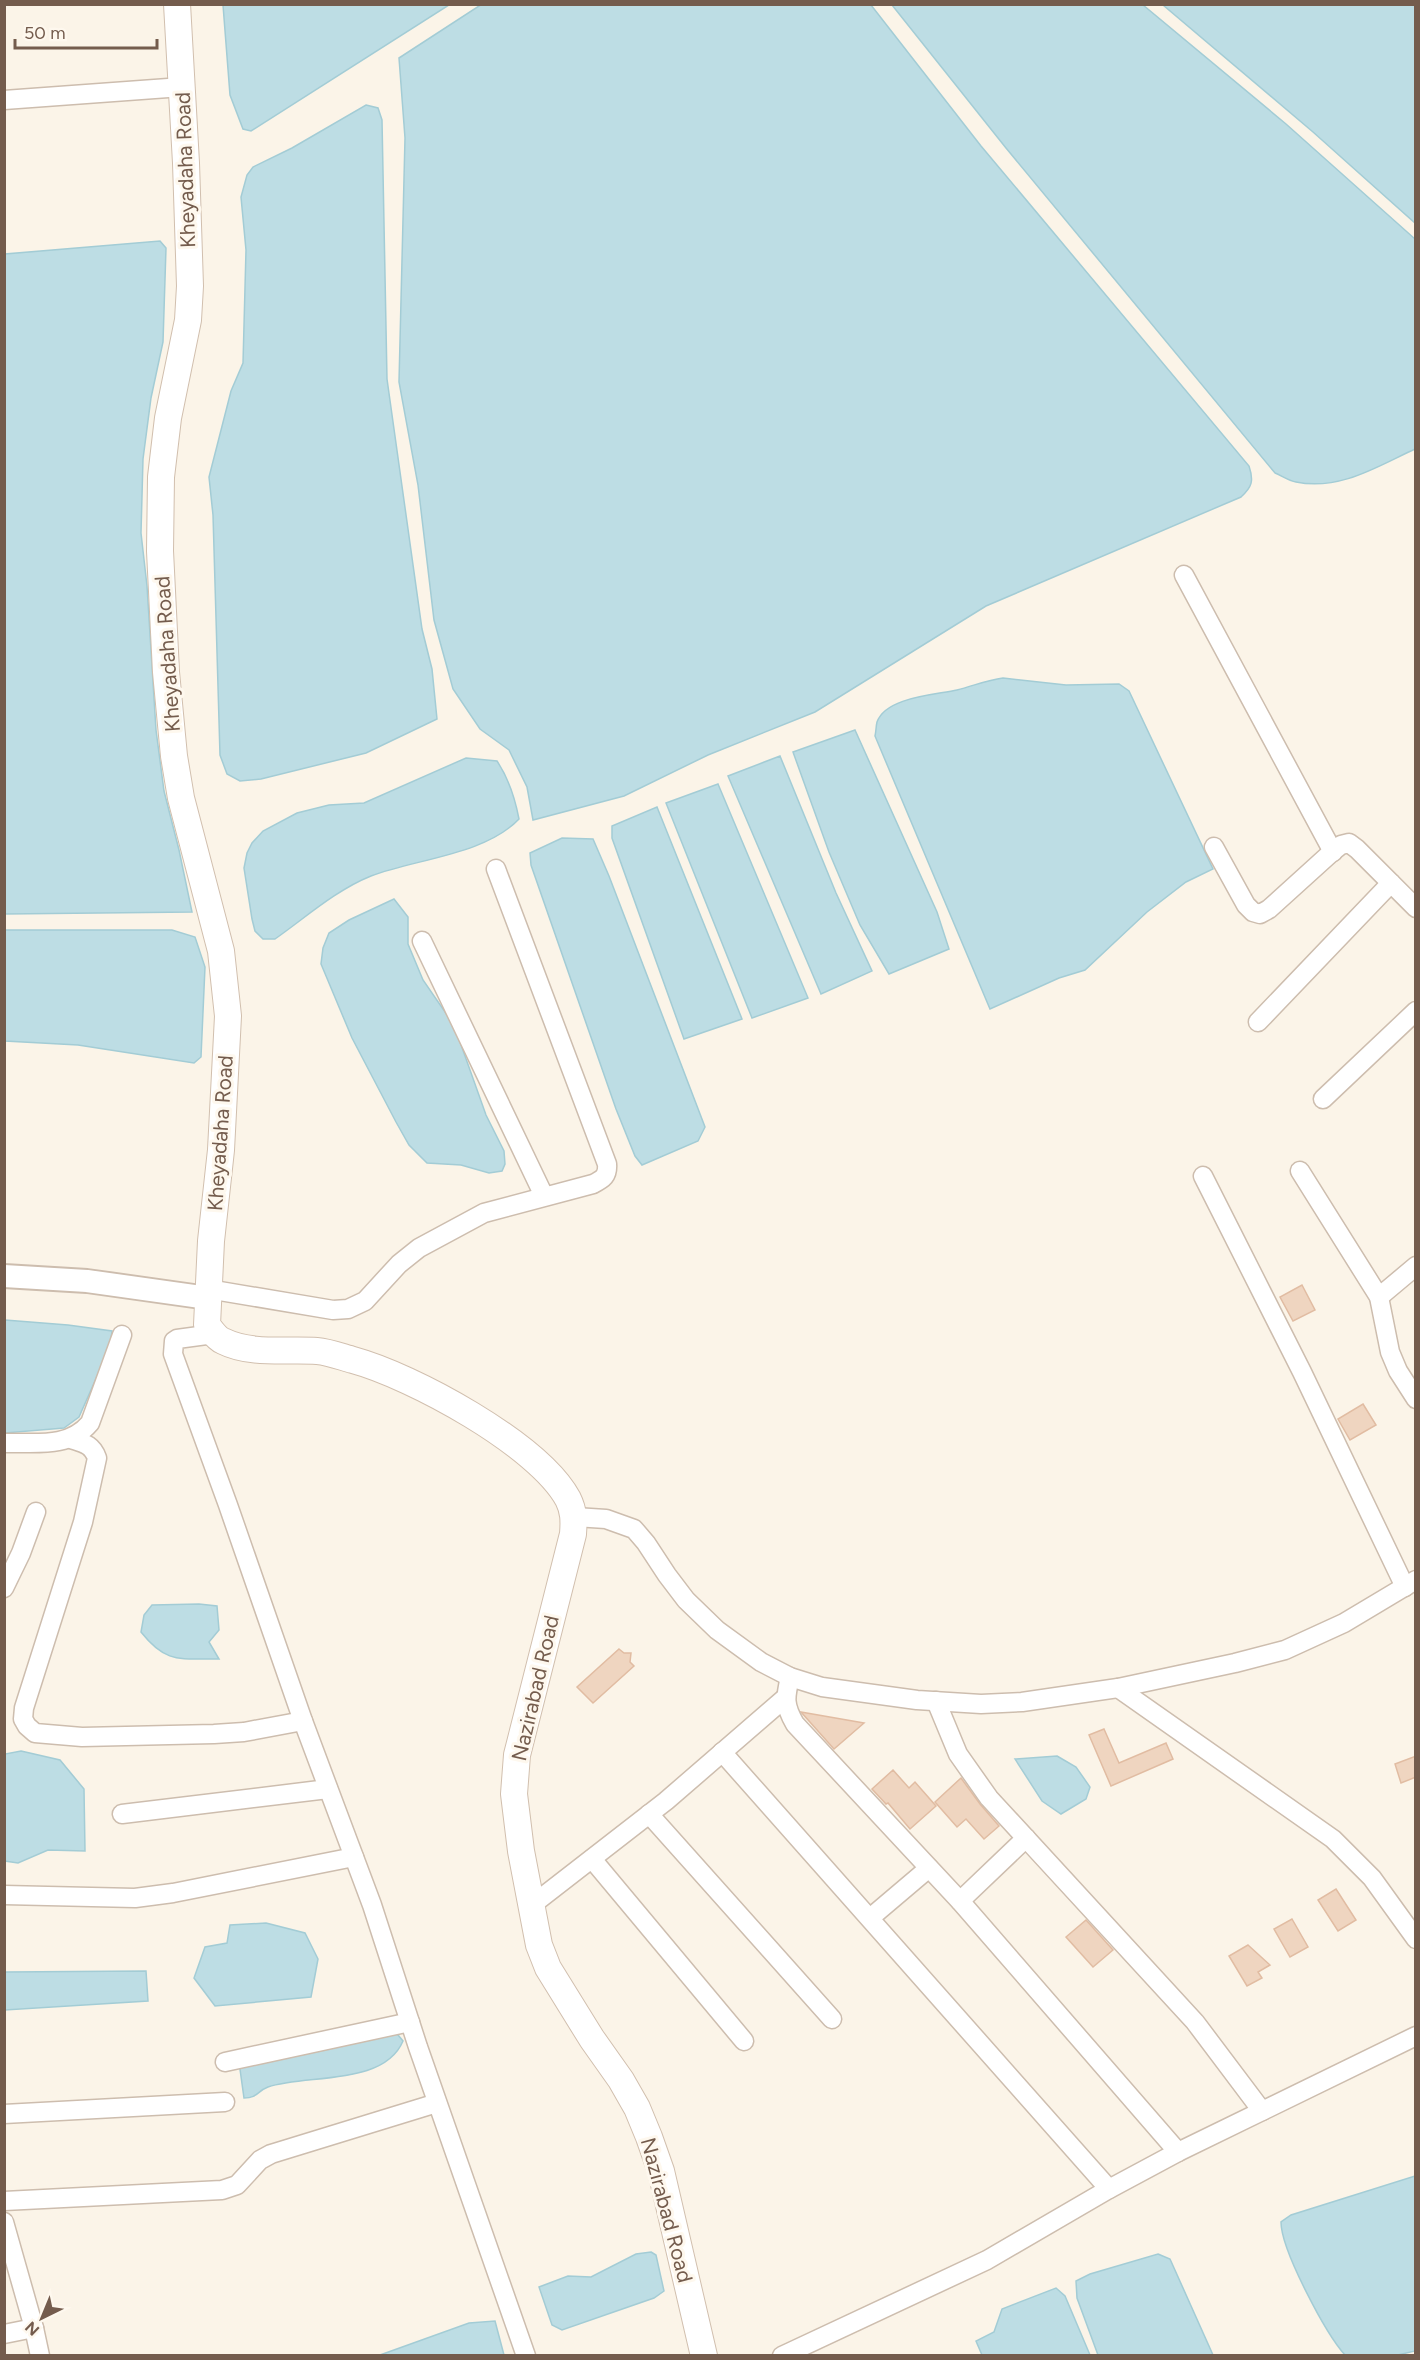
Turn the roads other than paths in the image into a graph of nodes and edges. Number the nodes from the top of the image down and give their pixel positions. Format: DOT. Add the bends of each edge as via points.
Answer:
graph roads {
  1 [pos="177,4"];
  2 [pos="182,87"];
  3 [pos="4,100"];
  4 [pos="1184,575"];
  5 [pos="1214,847"];
  6 [pos="1333,852"];
  7 [pos="496,869"];
  8 [pos="1390,883"];
  9 [pos="1416,908"];
  10 [pos="422,941"];
  11 [pos="1416,1011"];
  12 [pos="1258,1022"];
  13 [pos="1323,1099"];
  14 [pos="1300,1171"];
  15 [pos="1203,1176"];
  16 [pos="544,1196"];
  17 [pos="1416,1266"];
  18 [pos="4,1276"];
  19 [pos="1379,1297"];
  20 [pos="209,1311"];
  21 [pos="122,1335"];
  22 [pos="1416,1399"];
  23 [pos="70,1439"];
  24 [pos="4,1443"];
  25 [pos="36,1512"];
  26 [pos="575,1517"];
  27 [pos="1410,1584"];
  28 [pos="4,1588"];
  29 [pos="790,1677"];
  30 [pos="1118,1688"];
  31 [pos="785,1698"];
  32 [pos="936,1701"];
  33 [pos="303,1722"];
  34 [pos="722,1752"];
  35 [pos="328,1789"];
  36 [pos="123,1814"];
  37 [pos="649,1814"];
  38 [pos="1026,1838"];
  39 [pos="354,1857"];
  40 [pos="592,1859"];
  41 [pos="929,1868"];
  42 [pos="4,1895"];
  43 [pos="960,1901"];
  44 [pos="532,1905"];
  45 [pos="870,1918"];
  46 [pos="1416,1939"];
  47 [pos="832,2019"];
  48 [pos="410,2022"];
  49 [pos="1416,2036"];
  50 [pos="744,2041"];
  51 [pos="225,2062"];
  52 [pos="225,2103"];
  53 [pos="437,2103"];
  54 [pos="1262,2111"];
  55 [pos="4,2114"];
  56 [pos="1178,2152"];
  57 [pos="1109,2189"];
  58 [pos="4,2201"];
  59 [pos="4,2222"];
  60 [pos="34,2328"];
  61 [pos="4,2334"];
  62 [pos="40,2355"];
  63 [pos="526,2355"];
  64 [pos="704,2355"];
  65 [pos="782,2355"];
  1 -- 2 [label="main road, Kheyadaha Road"];
  2 -- 3 [label="street"];
  2 -- 20 [label="main road, Kheyadaha Road" via="190,286 186,330 168,418 160,551 174,756 221,951 228,1016"];
  4 -- 6 [label="street"];
  5 -- 6 [label="street" via="1246,905 1260,914"];
  6 -- 8 [label="street" via="1349,843"];
  7 -- 16 [label="street" via="607,1164 608,1172 598,1181"];
  8 -- 9 [label="street"];
  8 -- 12 [label="street"];
  10 -- 16 [label="street"];
  11 -- 13 [label="street"];
  14 -- 19 [label="street"];
  15 -- 27 [label="street"];
  16 -- 20 [label="street" via="484,1213 448,1230 419,1248 364,1301 348,1309"];
  17 -- 19 [label="street"];
  18 -- 20 [label="street" via="87,1281"];
  19 -- 22 [label="street" via="1390,1352"];
  20 -- 26 [label="main road" via="221,1341 270,1350 320,1351 354,1360 384,1370 443,1400 527,1454 549,1474"];
  20 -- 33 [label="street" via="174,1341 173,1354"];
  21 -- 23 [label="street" via="90,1423"];
  23 -- 24 [label="street"];
  23 -- 33 [label="street" via="88,1444 98,1458 24,1708 27,1726 35,1733 82,1737 244,1732"];
  25 -- 28 [label="street"];
  26 -- 29 [label="street" via="615,1522 634,1529 686,1600 717,1630 761,1662"];
  26 -- 44 [label="main road, Nazirabad Road" via="517,1755 514,1794"];
  27 -- 30 [label="street" via="1344,1623 1285,1650"];
  29 -- 31 [label="street"];
  29 -- 32 [label="street" via="822,1687"];
  30 -- 32 [label="street" via="1022,1702"];
  30 -- 46 [label="street" via="1333,1839 1372,1878"];
  31 -- 34 [label="street"];
  31 -- 41 [label="street" via="795,1724"];
  32 -- 38 [label="street" via="958,1754 989,1798"];
  33 -- 35 [label="street"];
  34 -- 37 [label="street"];
  34 -- 45 [label="street"];
  35 -- 36 [label="street"];
  35 -- 39 [label="street"];
  37 -- 40 [label="street"];
  37 -- 47 [label="street"];
  38 -- 43 [label="street"];
  38 -- 54 [label="street" via="1195,2022"];
  39 -- 42 [label="street" via="135,1898"];
  39 -- 48 [label="street"];
  40 -- 44 [label="street"];
  40 -- 50 [label="street"];
  41 -- 43 [label="street"];
  41 -- 45 [label="street"];
  43 -- 56 [label="street"];
  44 -- 64 [label="main road, Nazirabad Road" via="539,1945 548,1968 621,2080 649,2138 661,2171"];
  45 -- 57 [label="street"];
  48 -- 51 [label="street"];
  48 -- 53 [label="street"];
  49 -- 54 [label="street"];
  52 -- 55 [label="street"];
  53 -- 58 [label="street" via="271,2154 237,2185 222,2190"];
  53 -- 63 [label="street"];
  54 -- 56 [label="street"];
  56 -- 57 [label="street"];
  57 -- 65 [label="street" via="987,2260"];
  59 -- 60 [label="street"];
  60 -- 61 [label="street"];
  60 -- 62 [label="street"];
}
